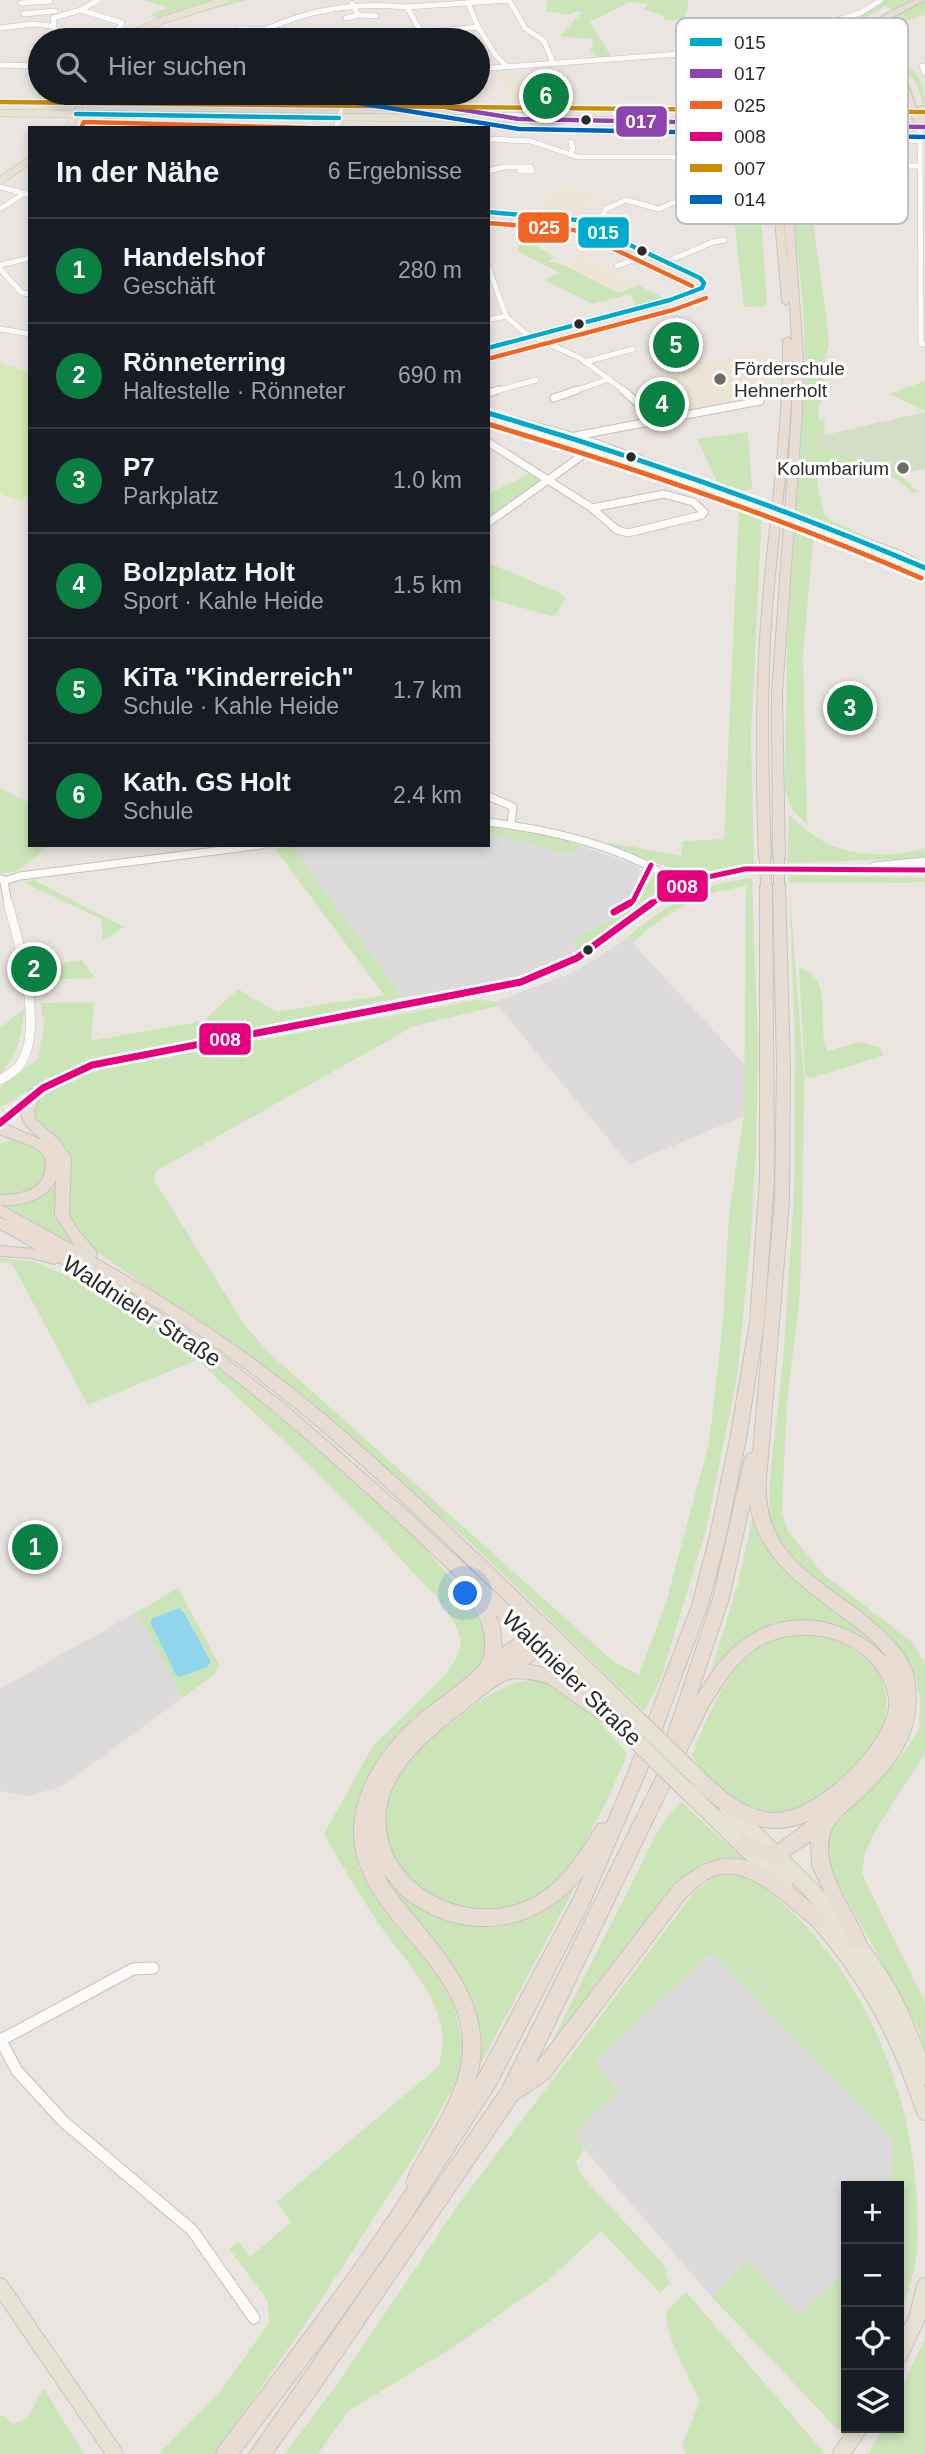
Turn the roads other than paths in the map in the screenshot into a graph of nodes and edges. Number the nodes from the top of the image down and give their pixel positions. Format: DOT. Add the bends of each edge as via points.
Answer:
graph roads {
  1 [pos="50,0"];
  2 [pos="98,0"];
  3 [pos="226,0"];
  4 [pos="509,0"];
  5 [pos="881,0"];
  6 [pos="909,0"];
  7 [pos="920,0"];
  8 [pos="21,3"];
  9 [pos="352,3"];
  10 [pos="468,3"];
  11 [pos="407,7"];
  12 [pos="81,10"];
  13 [pos="55,11"];
  14 [pos="24,15"];
  15 [pos="358,15"];
  16 [pos="62,16"];
  17 [pos="376,16"];
  18 [pos="346,18"];
  19 [pos="844,18"];
  20 [pos="875,18"];
  21 [pos="885,18"];
  22 [pos="52,26"];
  23 [pos="478,27"];
  24 [pos="0,28"];
  25 [pos="120,28"];
  26 [pos="145,28"];
  27 [pos="269,28"];
  28 [pos="419,28"];
  29 [pos="467,28"];
  30 [pos="490,48"];
  31 [pos="676,52"];
  32 [pos="553,63"];
  33 [pos="0,65"];
  34 [pos="28,66"];
  35 [pos="508,66"];
  36 [pos="925,66"];
  37 [pos="490,68"];
  38 [pos="925,73"];
  39 [pos="908,79"];
  40 [pos="908,90"];
  41 [pos="79,105"];
  42 [pos="342,105"];
  43 [pos="422,105"];
  44 [pos="435,105"];
  45 [pos="920,110"];
  46 [pos="0,112"];
  47 [pos="77,113"];
  48 [pos="420,113"];
  49 [pos="490,114"];
  50 [pos="339,117"];
  51 [pos="503,117"];
  52 [pos="523,117"];
  53 [pos="406,118"];
  54 [pos="676,118"];
  55 [pos="676,118"];
  56 [pos="922,125"];
  57 [pos="70,126"];
  58 [pos="337,126"];
  59 [pos="490,139"];
  60 [pos="908,140"];
  61 [pos="920,141"];
  62 [pos="571,142"];
  63 [pos="570,155"];
  64 [pos="676,158"];
  65 [pos="28,161"];
  66 [pos="908,166"];
  67 [pos="920,166"];
  68 [pos="520,167"];
  69 [pos="490,170"];
  70 [pos="0,180"];
  71 [pos="0,187"];
  72 [pos="27,194"];
  73 [pos="676,202"];
  74 [pos="0,209"];
  75 [pos="490,212"];
  76 [pos="780,224"];
  77 [pos="789,224"];
  78 [pos="593,227"];
  79 [pos="725,240"];
  80 [pos="649,254"];
  81 [pos="28,259"];
  82 [pos="923,259"];
  83 [pos="666,262"];
  84 [pos="617,266"];
  85 [pos="0,267"];
  86 [pos="490,272"];
  87 [pos="28,288"];
  88 [pos="20,290"];
  89 [pos="28,293"];
  90 [pos="506,316"];
  91 [pos="490,320"];
  92 [pos="0,329"];
  93 [pos="28,334"];
  94 [pos="531,337"];
  95 [pos="923,344"];
  96 [pos="490,347"];
  97 [pos="633,349"];
  98 [pos="585,362"];
  99 [pos="536,380"];
  100 [pos="609,380"];
  101 [pos="490,392"];
  102 [pos="554,398"];
  103 [pos="760,401"];
  104 [pos="490,414"];
  105 [pos="659,422"];
  106 [pos="574,436"];
  107 [pos="490,443"];
  108 [pos="598,444"];
  109 [pos="547,480"];
  110 [pos="592,508"];
  111 [pos="490,522"];
  112 [pos="925,568"];
  113 [pos="490,797"];
  114 [pos="490,822"];
  115 [pos="511,823"];
  116 [pos="246,847"];
  117 [pos="925,861"];
  118 [pos="855,868"];
  119 [pos="925,870"];
  120 [pos="2,879"];
  121 [pos="681,885"];
  122 [pos="772,885"];
  123 [pos="0,1080"];
  124 [pos="34,1092"];
  125 [pos="0,1125"];
  126 [pos="48,1139"];
  127 [pos="0,1200"];
  128 [pos="0,1210"];
  129 [pos="0,1223"];
  130 [pos="0,1251"];
  131 [pos="100,1273"];
  132 [pos="763,1416"];
  133 [pos="447,1557"];
  134 [pos="539,1638"];
  135 [pos="507,1672"];
  136 [pos="483,1675"];
  137 [pos="624,1729"];
  138 [pos="638,1770"];
  139 [pos="695,1783"];
  140 [pos="651,1809"];
  141 [pos="833,1810"];
  142 [pos="744,1846"];
  143 [pos="776,1856"];
  144 [pos="818,1919"];
  145 [pos="858,1941"];
  146 [pos="152,1968"];
  147 [pos="0,2039"];
  148 [pos="925,2076"];
  149 [pos="509,2095"];
  150 [pos="925,2112"];
  151 [pos="402,2214"];
  152 [pos="0,2286"];
  153 [pos="925,2286"];
  154 [pos="254,2318"];
  155 [pos="904,2345"];
  156 [pos="856,2433"];
  157 [pos="115,2454"];
  158 [pos="226,2454"];
  159 [pos="258,2454"];
  160 [pos="841,2454"];
  1 -- 8 [label="street"];
  1 -- 13 [label="street"];
  2 -- 12 [label="street"];
  3 -- 26 [label="main road"];
  4 -- 10 [label="street"];
  4 -- 32 [label="street" via="525,28 544,41"];
  5 -- 19 [label="street"];
  6 -- 20 [label="highway"];
  7 -- 21 [label="highway"];
  9 -- 11 [label="street"];
  9 -- 15 [label="street"];
  9 -- 27 [label="street" via="320,8"];
  10 -- 11 [label="street"];
  10 -- 23 [label="street"];
  11 -- 28 [label="street"];
  12 -- 16 [label="street"];
  12 -- 25 [label="street" via="122,23"];
  13 -- 14 [label="street"];
  13 -- 16 [label="street"];
  15 -- 17 [label="street"];
  15 -- 18 [label="street"];
  16 -- 22 [label="street" via="53,18"];
  22 -- 24 [label="street"];
  23 -- 29 [label="street"];
  30 -- 35 [label="street" via="493,56"];
  31 -- 32 [label="street"];
  32 -- 35 [label="street"];
  33 -- 34 [label="street"];
  35 -- 37 [label="street"];
  36 -- 38 [label="street"];
  39 -- 45 [label="highway"];
  40 -- 45 [label="highway"];
  41 -- 47 [label="main road"];
  42 -- 50 [label="street"];
  43 -- 48 [label="street"];
  44 -- 49 [label="street"];
  45 -- 56 [label="highway"];
  46 -- 47 [label="main road"];
  47 -- 50 [label="main road"];
  47 -- 57 [label="main road"];
  49 -- 51 [label="street"];
  49 -- 52 [label="street"];
  50 -- 53 [label="main road"];
  50 -- 58 [label="street"];
  51 -- 52 [label="main road"];
  51 -- 53 [label="main road"];
  52 -- 53 [label="main road"];
  52 -- 54 [label="main road"];
  52 -- 55 [label="main road"];
  56 -- 61 [label="street"];
  59 -- 63 [label="street" via="530,141"];
  60 -- 61 [label="street"];
  61 -- 67 [label="street"];
  62 -- 63 [label="street"];
  63 -- 64 [label="street"];
  65 -- 70 [label="main road"];
  66 -- 67 [label="street"];
  67 -- 82 [label="street"];
  68 -- 69 [label="street"];
  71 -- 72 [label="street"];
  72 -- 74 [label="street"];
  73 -- 78 [label="street" via="659,209 626,200 606,209"];
  75 -- 78 [label="street" via="567,218"];
  76 -- 122 [label="highway, bridge" via="788,358 766,625 763,758 765,859"];
  77 -- 122 [label="highway, bridge" via="797,411 777,692 779,858"];
  78 -- 80 [label="street"];
  79 -- 83 [label="street"];
  80 -- 83 [label="street"];
  80 -- 84 [label="street"];
  81 -- 85 [label="street"];
  82 -- 95 [label="street"];
  83 -- 94 [label="street" via="700,278 702,288"];
  85 -- 88 [label="street"];
  86 -- 90 [label="street"];
  87 -- 88 [label="street"];
  88 -- 89 [label="street"];
  90 -- 91 [label="street"];
  90 -- 94 [label="street"];
  92 -- 93 [label="street"];
  94 -- 96 [label="street"];
  94 -- 98 [label="street"];
  97 -- 98 [label="street"];
  98 -- 100 [label="street"];
  99 -- 101 [label="street"];
  100 -- 102 [label="street"];
  100 -- 105 [label="street"];
  103 -- 105 [label="street"];
  104 -- 106 [label="street"];
  105 -- 106 [label="street"];
  106 -- 108 [label="street"];
  107 -- 109 [label="street"];
  108 -- 109 [label="street"];
  108 -- 112 [label="street, bridge" via="901,555"];
  109 -- 110 [label="street"];
  109 -- 111 [label="street"];
  110 -- 110 [label="street" via="617,530 628,533 704,512 693,502 664,494"];
  113 -- 115 [label="street" via="513,807"];
  114 -- 115 [label="street"];
  115 -- 121 [label="street" via="646,863"];
  116 -- 120 [label="street"];
  117 -- 118 [label="street"];
  118 -- 119 [label="street"];
  118 -- 121 [label="street" via="745,869"];
  120 -- 123 [label="street" via="29,980 31,1012 22,1060"];
  121 -- 124 [label="street" via="577,958 521,982 129,1056 73,1072"];
  122 -- 132 [label="highway" via="784,1122 777,1279"];
  122 -- 138 [label="highway" via="767,1178 757,1322 738,1439 700,1605"];
  124 -- 125 [label="street"];
  124 -- 126 [label="highway" via="28,1121"];
  125 -- 126 [label="highway"];
  125 -- 127 [label="highway" via="48,1151 53,1159 45,1188 16,1200"];
  126 -- 131 [label="highway" via="64,1158 60,1205 67,1225"];
  128 -- 131 [label="highway, Waldnieler Straße"];
  129 -- 131 [label="highway, Waldnieler Straße"];
  130 -- 131 [label="highway" via="46,1257"];
  131 -- 133 [label="highway, Waldnieler Straße" via="290,1415"];
  131 -- 134 [label="highway, Waldnieler Straße" via="214,1338 305,1408 443,1530"];
  132 -- 140 [label="highway" via="721,1598"];
  132 -- 141 [label="highway" via="758,1504 773,1548 804,1580 880,1638 906,1677 911,1699 905,1732 896,1749"];
  133 -- 134 [label="highway, Waldnieler Straße"];
  133 -- 136 [label="highway" via="481,1603 493,1632 492,1656"];
  134 -- 135 [label="highway"];
  134 -- 136 [label="highway"];
  134 -- 137 [label="main road, Waldnieler Straße"];
  134 -- 139 [label="main road, Waldnieler Straße, bridge" via="631,1713"];
  135 -- 137 [label="highway" via="555,1679"];
  135 -- 138 [label="highway" via="411,1748 383,1788 377,1820 381,1846 394,1875 415,1896 438,1911 480,1920 510,1917 534,1908 570,1878 594,1848"];
  136 -- 151 [label="highway" via="422,1722 389,1756 376,1777 362,1823 366,1859 375,1880 456,1984 473,2039 463,2091"];
  137 -- 139 [label="main road, Waldnieler Straße, bridge" via="653,1757"];
  138 -- 151 [label="highway" via="581,1903 538,1987 489,2077"];
  139 -- 140 [label="highway" via="739,1811 771,1821 796,1819 825,1802 878,1755 890,1736 898,1704 883,1665 870,1651 835,1630 794,1626 762,1635 725,1669 696,1716"];
  139 -- 142 [label="main road, Waldnieler Straße"];
  139 -- 143 [label="main road, Waldnieler Straße"];
  140 -- 149 [label="highway"];
  141 -- 143 [label="highway"];
  141 -- 145 [label="highway" via="821,1830 818,1853"];
  142 -- 143 [label="highway"];
  142 -- 144 [label="main road, Waldnieler Straße"];
  143 -- 145 [label="main road, Waldnieler Straße"];
  144 -- 149 [label="highway" via="750,1869 732,1865 706,1870 680,1891 542,2071"];
  144 -- 150 [label="main road, Waldnieler Straße" via="882,2005 898,2034"];
  145 -- 148 [label="main road, Waldnieler Straße" via="899,2007"];
  146 -- 147 [label="street" via="133,1969"];
  147 -- 154 [label="street" via="17,2070 64,2122 192,2230"];
  149 -- 159 [label="highway"];
  151 -- 158 [label="highway"];
  152 -- 157 [label="main road"];
  153 -- 155 [label="main road"];
  156 -- 160 [label="main road"];
}
